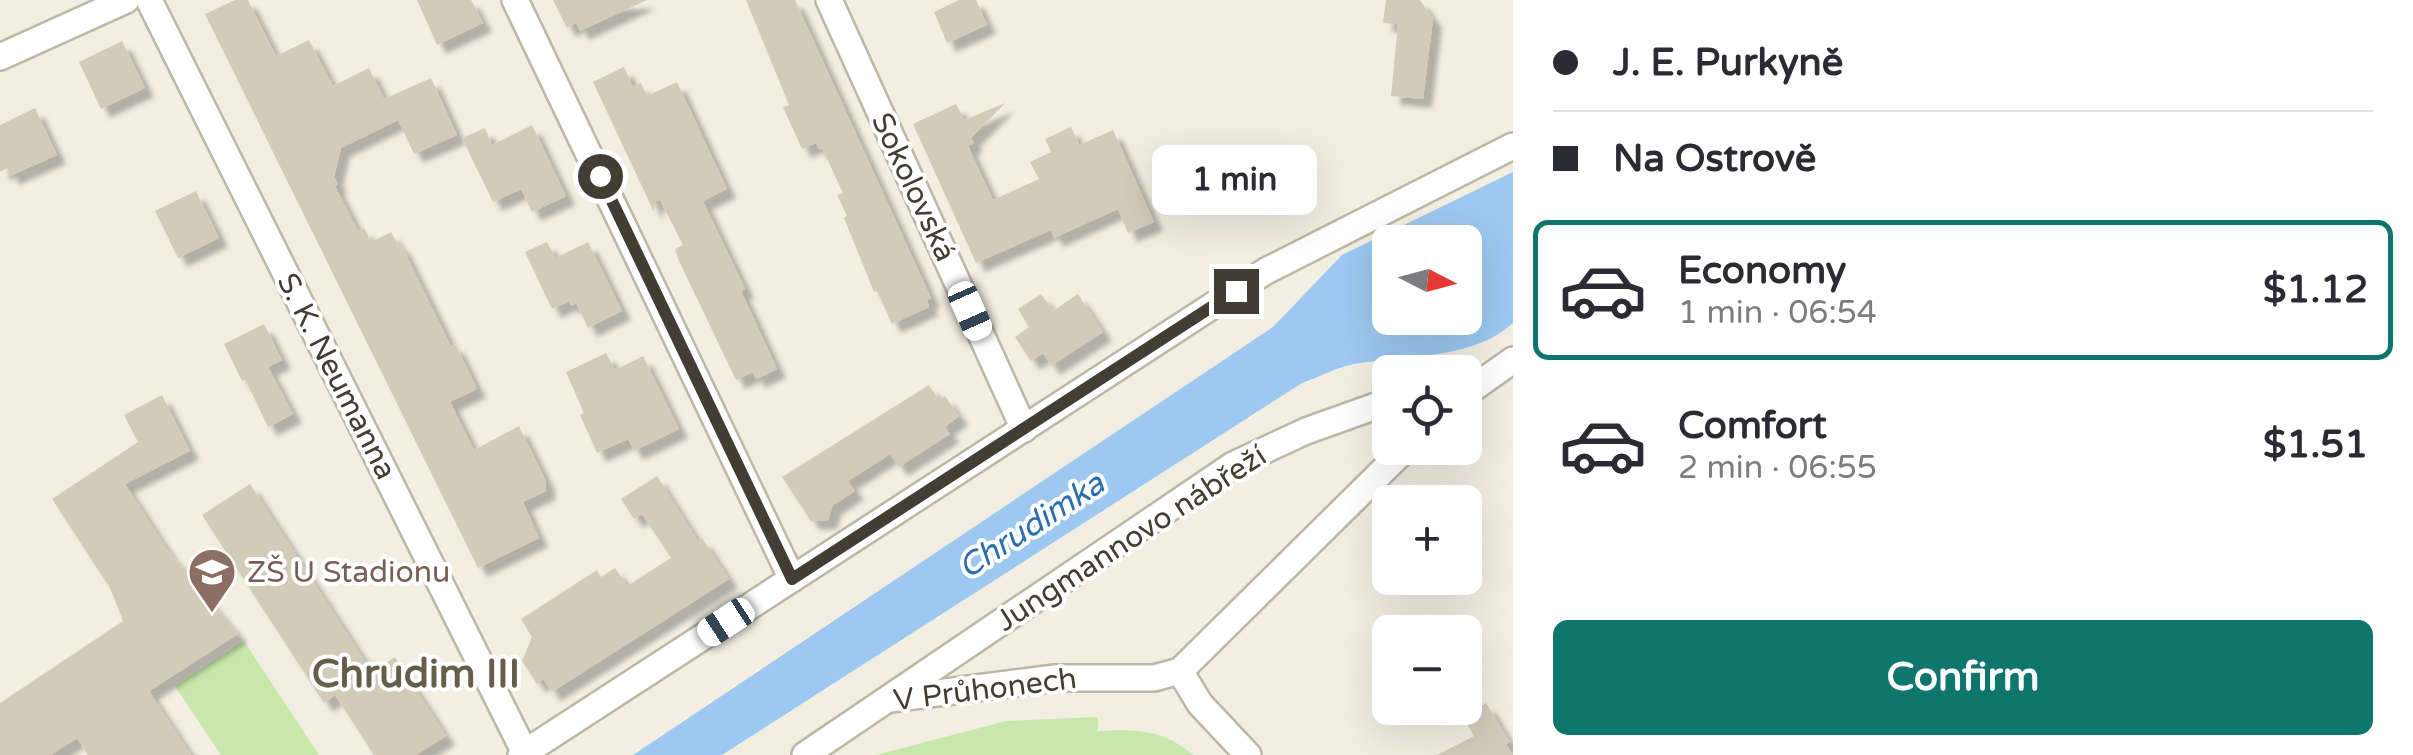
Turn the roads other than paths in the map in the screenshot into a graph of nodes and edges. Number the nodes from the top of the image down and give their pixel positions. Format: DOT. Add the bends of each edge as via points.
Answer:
graph roads {
  1 [pos="126,0"];
  2 [pos="149,0"];
  3 [pos="515,0"];
  4 [pos="829,0"];
  5 [pos="0,57"];
  6 [pos="1513,146"];
  7 [pos="1513,359"];
  8 [pos="1482,370"];
  9 [pos="1482,382"];
  10 [pos="1372,407"];
  11 [pos="1024,429"];
  12 [pos="1389,465"];
  13 [pos="792,579"];
  14 [pos="1180,671"];
  15 [pos="884,700"];
  16 [pos="523,754"];
  17 [pos="805,755"];
  18 [pos="1248,755"];
  1 -- 5 [label="street"];
  2 -- 16 [label="street, S. K. Neumanna"];
  3 -- 13 [label="street"];
  4 -- 11 [label="street, Sokolovská"];
  6 -- 11 [label="street" via="1266,271"];
  7 -- 8 [label="street"];
  7 -- 9 [label="street"];
  10 -- 15 [label="street, Jungmannovo nábřeží" via="1232,465"];
  11 -- 13 [label="street"];
  12 -- 14 [label="street"];
  13 -- 16 [label="street"];
  14 -- 15 [label="street, V Průhonech" via="1154,678 1055,678"];
  14 -- 18 [label="street" via="1200,704"];
  15 -- 17 [label="street, V Průhonech"];
}
